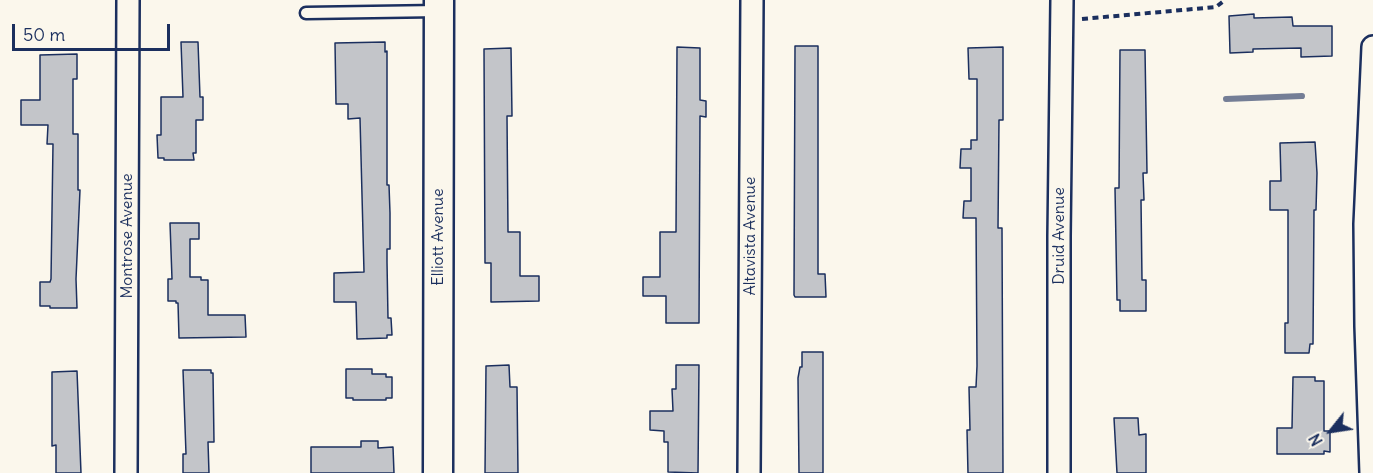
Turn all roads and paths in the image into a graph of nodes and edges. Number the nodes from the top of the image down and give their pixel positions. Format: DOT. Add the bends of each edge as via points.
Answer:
graph roads {
  1 [pos="128,0"];
  2 [pos="752,0"];
  3 [pos="1225,0"];
  4 [pos="439,6"];
  5 [pos="1062,10"];
  6 [pos="306,13"];
  7 [pos="1373,47"];
  8 [pos="126,473"];
  9 [pos="438,473"];
  10 [pos="749,473"];
  11 [pos="1059,473"];
  12 [pos="1371,473"];
  1 -- 8 [label="street, Montrose Avenue"];
  2 -- 10 [label="street, Altavista Avenue"];
  3 -- 5 [label="path" via="1216,7"];
  4 -- 6 [label="lane"];
  4 -- 9 [label="street, Elliott Avenue"];
  5 -- 11 [label="street, Druid Avenue"];
  7 -- 12 [label="street" via="1365,224"];
}
